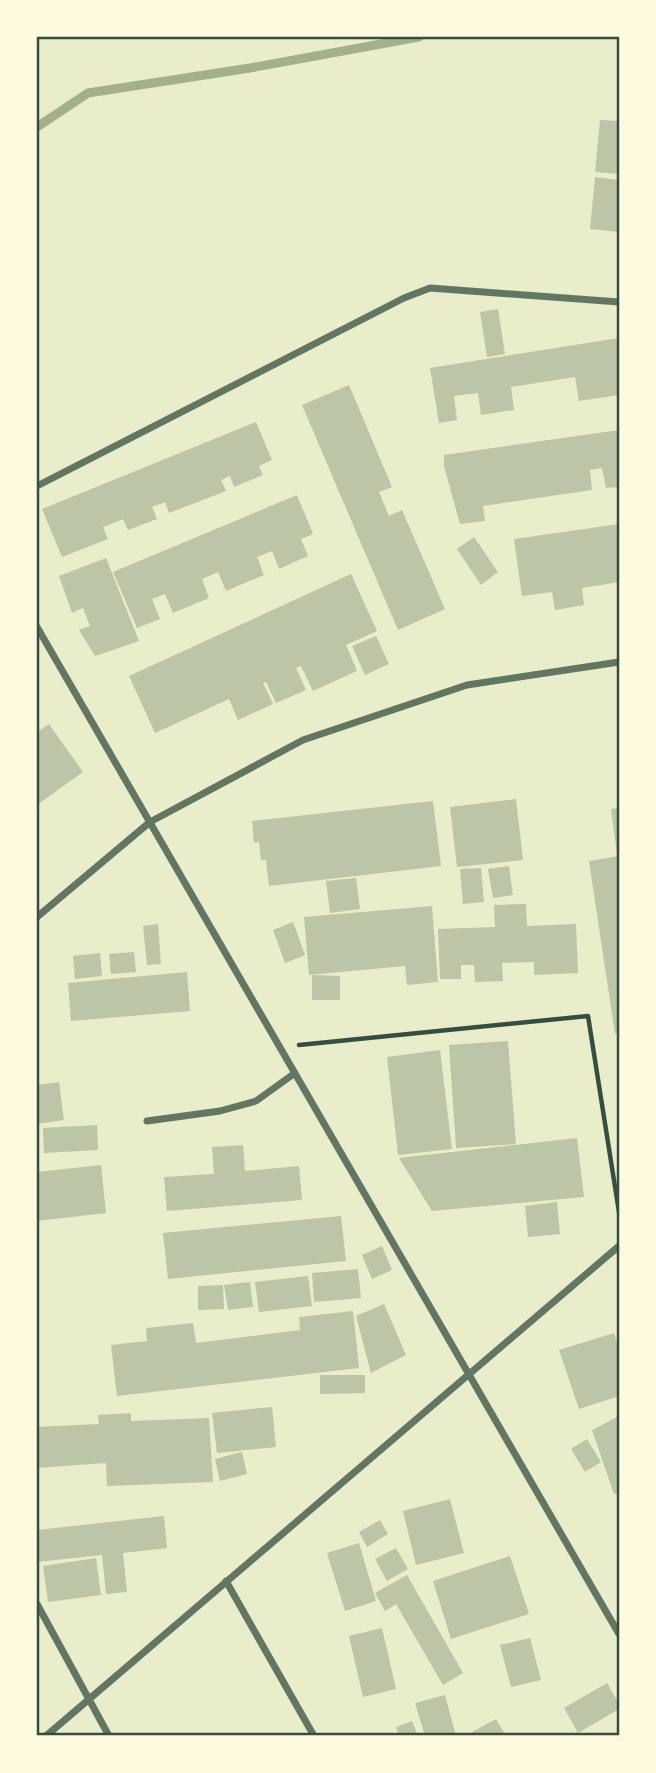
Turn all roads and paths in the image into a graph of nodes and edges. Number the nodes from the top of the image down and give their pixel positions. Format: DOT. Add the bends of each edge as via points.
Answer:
graph roads {
  1 [pos="619,302"];
  2 [pos="37,486"];
  3 [pos="37,627"];
  4 [pos="619,662"];
  5 [pos="150,822"];
  6 [pos="37,917"];
  7 [pos="280,1046"];
  8 [pos="295,1073"];
  9 [pos="147,1121"];
  10 [pos="619,1212"];
  11 [pos="619,1246"];
  12 [pos="469,1374"];
  13 [pos="226,1581"];
  14 [pos="37,1604"];
  15 [pos="619,1634"];
  16 [pos="90,1700"];
  17 [pos="46,1736"];
  18 [pos="109,1736"];
  19 [pos="314,1736"];
  1 -- 2 [label="street" via="430,288"];
  3 -- 5 [label="street"];
  4 -- 5 [label="street" via="467,685 303,740"];
  5 -- 6 [label="street"];
  5 -- 7 [label="street"];
  7 -- 8 [label="street"];
  7 -- 10 [label="path" via="588,1016"];
  8 -- 9 [label="street" via="256,1101"];
  8 -- 12 [label="street"];
  11 -- 12 [label="street"];
  12 -- 13 [label="street"];
  12 -- 15 [label="street"];
  13 -- 16 [label="street"];
  13 -- 19 [label="street"];
  14 -- 16 [label="street"];
  16 -- 17 [label="street"];
  16 -- 18 [label="street"];
}
